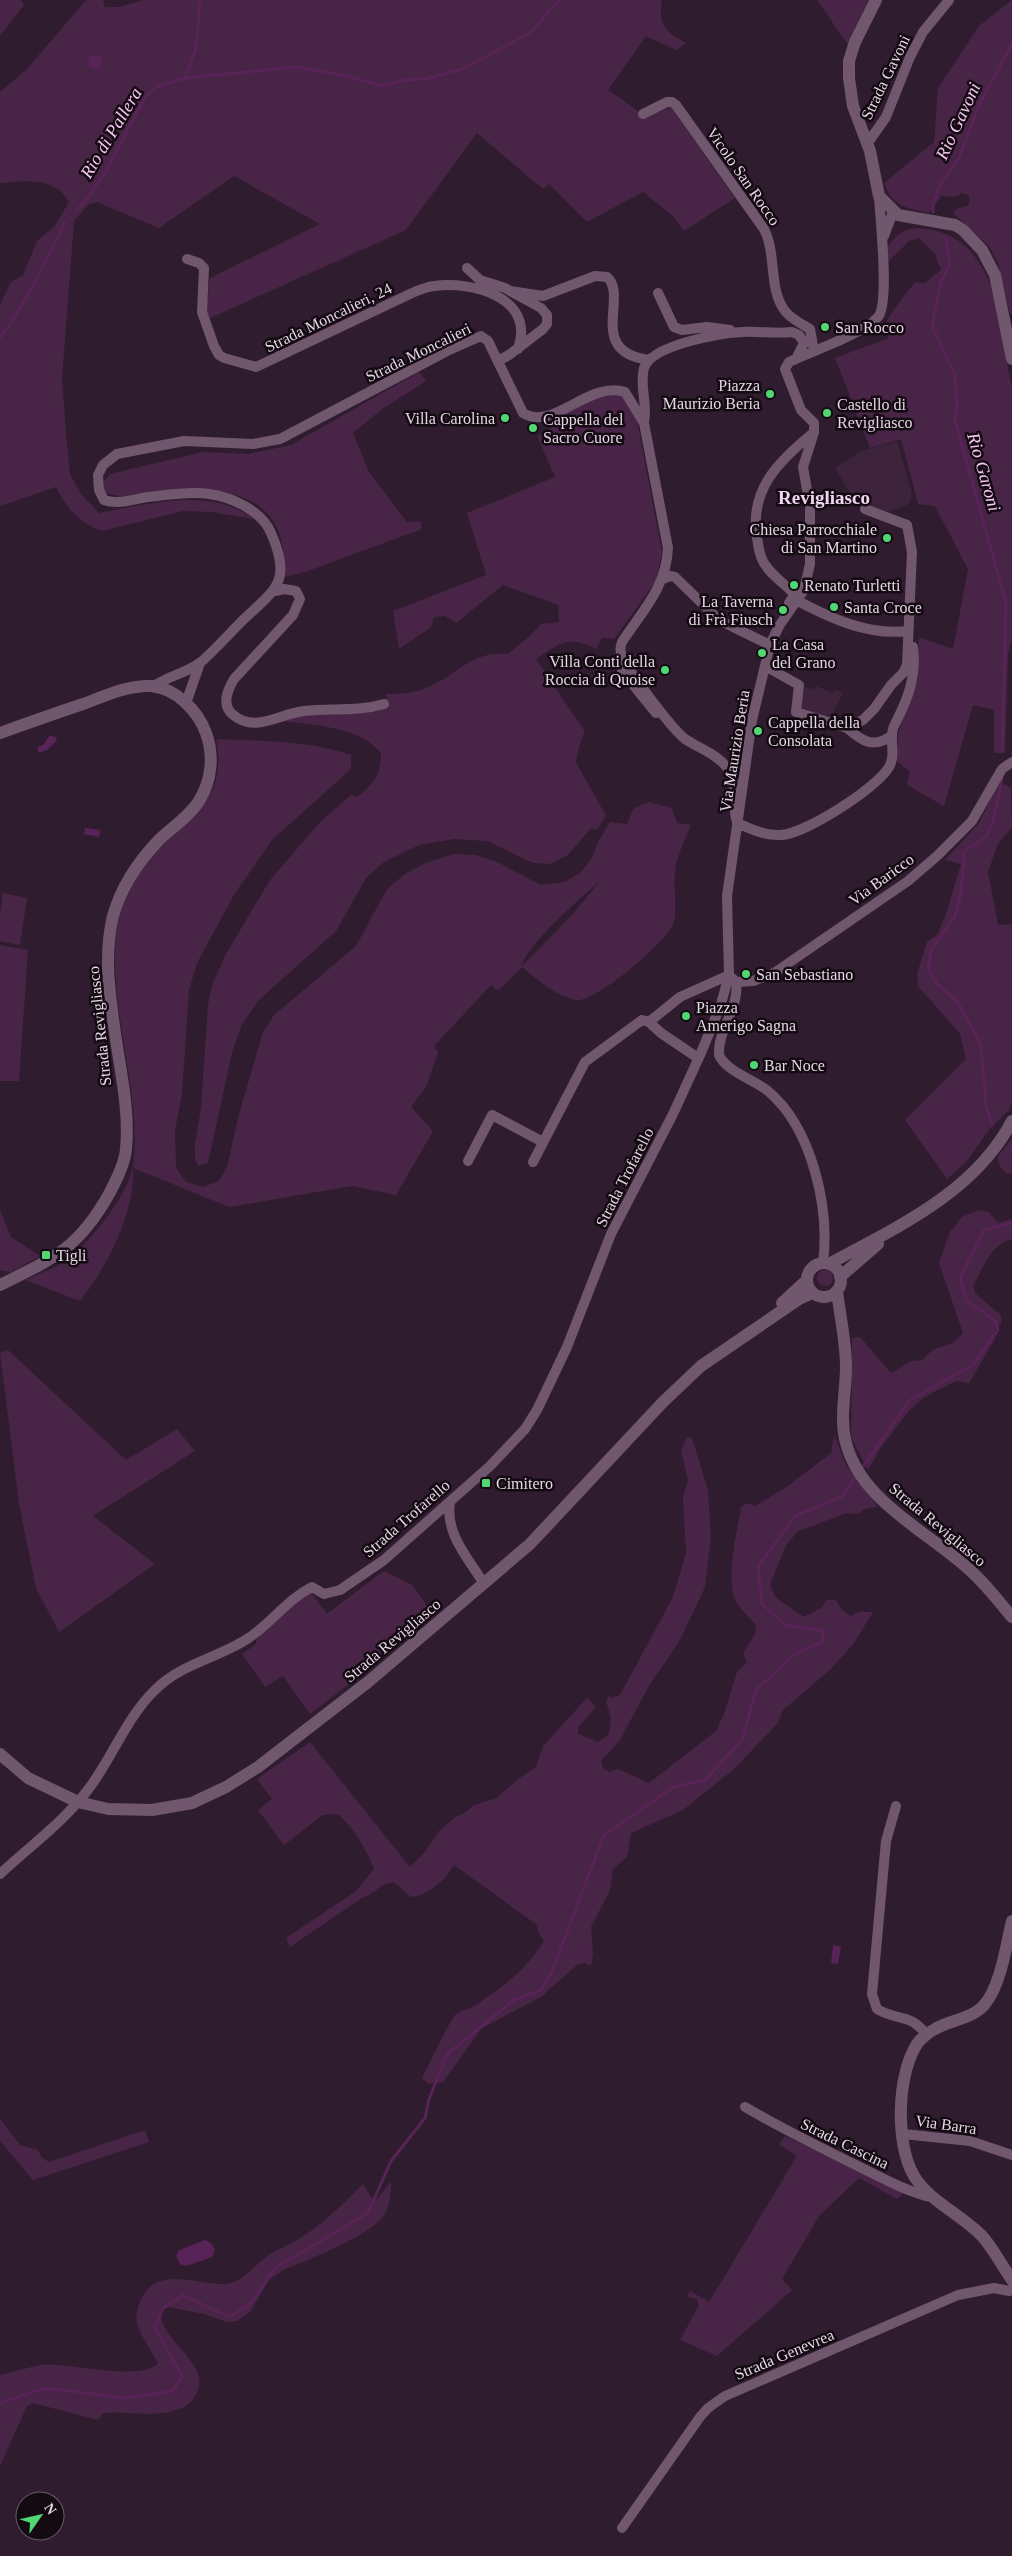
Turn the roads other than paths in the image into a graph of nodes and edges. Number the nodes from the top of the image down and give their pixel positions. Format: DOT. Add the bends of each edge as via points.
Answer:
graph roads {
  1 [pos="876,0"];
  2 [pos="949,0"];
  3 [pos="643,114"];
  4 [pos="867,144"];
  5 [pos="879,196"];
  6 [pos="893,212"];
  7 [pos="882,247"];
  8 [pos="187,259"];
  9 [pos="467,268"];
  10 [pos="510,291"];
  11 [pos="658,293"];
  12 [pos="741,332"];
  13 [pos="518,348"];
  14 [pos="814,351"];
  15 [pos="1012,358"];
  16 [pos="649,360"];
  17 [pos="794,360"];
  18 [pos="498,361"];
  19 [pos="644,423"];
  20 [pos="814,430"];
  21 [pos="816,492"];
  22 [pos="865,509"];
  23 [pos="811,521"];
  24 [pos="663,579"];
  25 [pos="275,591"];
  26 [pos="796,600"];
  27 [pos="779,626"];
  28 [pos="908,631"];
  29 [pos="770,645"];
  30 [pos="200,663"];
  31 [pos="765,666"];
  32 [pos="622,671"];
  33 [pos="154,686"];
  34 [pos="186,703"];
  35 [pos="384,704"];
  36 [pos="665,716"];
  37 [pos="847,728"];
  38 [pos="0,733"];
  39 [pos="891,736"];
  40 [pos="1012,762"];
  41 [pos="737,823"];
  42 [pos="733,978"];
  43 [pos="649,1022"];
  44 [pos="698,1058"];
  45 [pos="1012,1120"];
  46 [pos="543,1142"];
  47 [pos="468,1161"];
  48 [pos="533,1162"];
  49 [pos="892,1232"];
  50 [pos="826,1264"];
  51 [pos="840,1278"];
  52 [pos="0,1285"];
  53 [pos="814,1291"];
  54 [pos="837,1291"];
  55 [pos="842,1333"];
  56 [pos="450,1503"];
  57 [pos="484,1584"];
  58 [pos="1012,1617"];
  59 [pos="0,1754"];
  60 [pos="78,1802"];
  61 [pos="896,1806"];
  62 [pos="0,1874"];
  63 [pos="1012,1921"];
  64 [pos="927,2035"];
  65 [pos="745,2107"];
  66 [pos="903,2134"];
  67 [pos="1012,2155"];
  68 [pos="935,2198"];
  69 [pos="1012,2280"];
  70 [pos="1012,2289"];
  71 [pos="622,2528"];
  1 -- 4 [label="street" via="849,61 853,106"];
  2 -- 4 [label="street, Strada Gavoni" via="924,32 910,57 886,117"];
  3 -- 14 [label="street, Vicolo San Rocco" via="668,102 676,105 764,229 772,249 780,304 810,329"];
  4 -- 5 [label="street"];
  5 -- 6 [label="street"];
  5 -- 7 [label="street"];
  6 -- 7 [label="street"];
  6 -- 15 [label="street" via="903,217 955,225 982,250 995,275"];
  7 -- 14 [label="street" via="884,296 879,315 867,325"];
  8 -- 13 [label="street, Strada Moncalieri, 24" via="199,262 204,268 202,312 214,346 219,355 240,363 260,366 412,293 434,286 476,289 505,300 517,316"];
  9 -- 10 [label="street" via="480,280"];
  10 -- 13 [label="street" via="541,308 548,320 543,329"];
  10 -- 16 [label="street" via="543,296 595,276 607,277 612,285 612,326 616,340 626,353"];
  11 -- 12 [label="street" via="674,327"];
  12 -- 16 [label="street" via="696,338"];
  12 -- 17 [label="street" via="797,333 804,344"];
  13 -- 18 [label="street"];
  14 -- 17 [label="street"];
  16 -- 19 [label="street" via="643,377"];
  17 -- 20 [label="street" via="787,365 786,374 801,410 812,420"];
  18 -- 19 [label="street, Strada Moncalieri" via="523,413 528,416 545,416 605,390 617,390 630,398"];
  18 -- 25 [label="street, Strada Moncalieri" via="488,341 477,337 280,439 253,444 184,441 116,454 103,466 98,475 99,490 104,500 112,503 209,494 234,500 256,513 269,528 281,557"];
  19 -- 24 [label="street, Strada Moncalieri" via="668,548"];
  20 -- 23 [label="street, Via Maurizio Beria" via="803,467"];
  20 -- 27 [label="street" via="775,467 756,507 755,528 762,560 794,595"];
  21 -- 23 [label="street"];
  22 -- 28 [label="street" via="907,525 910,531"];
  23 -- 26 [label="street, Via Maurizio Beria" via="810,564 805,587"];
  24 -- 29 [label="street" via="675,577 719,620"];
  24 -- 36 [label="street, Strada Moncalieri" via="620,646 628,667"];
  25 -- 30 [label="street"];
  25 -- 35 [label="street" via="296,591 300,599 293,615 227,690 229,712 251,724 298,712 359,710"];
  26 -- 27 [label="street, Via Maurizio Beria"];
  26 -- 28 [label="street" via="824,614 874,630"];
  27 -- 29 [label="street, Via Maurizio Beria"];
  28 -- 37 [label="street" via="908,656 903,673 863,720"];
  28 -- 39 [label="street" via="915,663 908,699"];
  29 -- 31 [label="street, Via Maurizio Beria"];
  30 -- 33 [label="street"];
  30 -- 34 [label="street"];
  31 -- 37 [label="street" via="799,685 796,712"];
  31 -- 41 [label="street, Via Maurizio Beria" via="752,720"];
  32 -- 36 [label="street" via="652,709"];
  33 -- 34 [label="street, Strada Revigliasco"];
  33 -- 38 [label="street" via="121,691"];
  34 -- 52 [label="street, Strada Revigliasco" via="204,728 209,742 210,771 199,800 136,867 123,889 108,942 108,983 125,1105 126,1150 114,1184 95,1218 73,1244"];
  36 -- 41 [label="street, Strada Moncalieri" via="685,739 712,755 730,772"];
  37 -- 39 [label="street" via="869,743"];
  39 -- 41 [label="street" via="894,751 886,771 843,806 783,835 770,835"];
  40 -- 42 [label="street, Via Baricco" via="1002,769 972,821 908,881 774,973 753,981"];
  41 -- 42 [label="street, Via Maurizio Beria" via="727,896"];
  42 -- 43 [label="street" via="680,997"];
  42 -- 44 [label="street"];
  42 -- 50 [label="street" via="733,1005 720,1039 719,1055 727,1065 761,1086 782,1104 799,1130 818,1187 826,1237"];
  43 -- 44 [label="street"];
  43 -- 46 [label="street" via="642,1020 585,1062"];
  44 -- 56 [label="street, Strada Trofarello" via="611,1234 567,1347 538,1410 512,1444"];
  45 -- 49 [label="street" via="982,1164 957,1187"];
  46 -- 47 [label="street" via="492,1115"];
  46 -- 48 [label="street"];
  49 -- 50 [label="street, Strada Revigliasco"];
  49 -- 51 [label="street"];
  50 -- 51 [label="street" via="834,1266"];
  50 -- 53 [label="street, Strada Revigliasco" via="812,1268"];
  51 -- 54 [label="street, Strada Revigliasco"];
  53 -- 54 [label="street, Strada Revigliasco"];
  53 -- 55 [label="street, Strada Revigliasco"];
  53 -- 57 [label="street, Strada Revigliasco" via="701,1366 530,1544"];
  54 -- 55 [label="street, Strada Revigliasco"];
  55 -- 58 [label="street, Strada Revigliasco" via="846,1365 844,1438 852,1461 868,1485 900,1516 975,1574"];
  56 -- 57 [label="street" via="448,1512 456,1540"];
  56 -- 60 [label="street, Strada Trofarello" via="384,1560 340,1590 324,1594 312,1587 296,1595 249,1638 179,1672 156,1688 139,1707"];
  57 -- 60 [label="street, Strada Revigliasco" via="368,1682 258,1767 226,1787 192,1803 152,1810 108,1809"];
  59 -- 60 [label="street, Strada Revigliasco" via="28,1778"];
  60 -- 62 [label="street, Strada Trofarello"];
  61 -- 64 [label="street" via="886,1841 872,1994 876,2008 893,2016 914,2020"];
  63 -- 64 [label="street" via="1000,1971 985,2004 970,2015"];
  64 -- 66 [label="street" via="918,2042 906,2070 900,2108"];
  65 -- 68 [label="street, Strada Cascina" via="789,2133 897,2185 918,2195"];
  66 -- 67 [label="street, Via Barra" via="970,2141"];
  66 -- 68 [label="street" via="910,2168 920,2184"];
  68 -- 69 [label="street" via="982,2236"];
  70 -- 71 [label="street, Strada Genevrea" via="994,2288 958,2295 725,2396 700,2418"];
}
